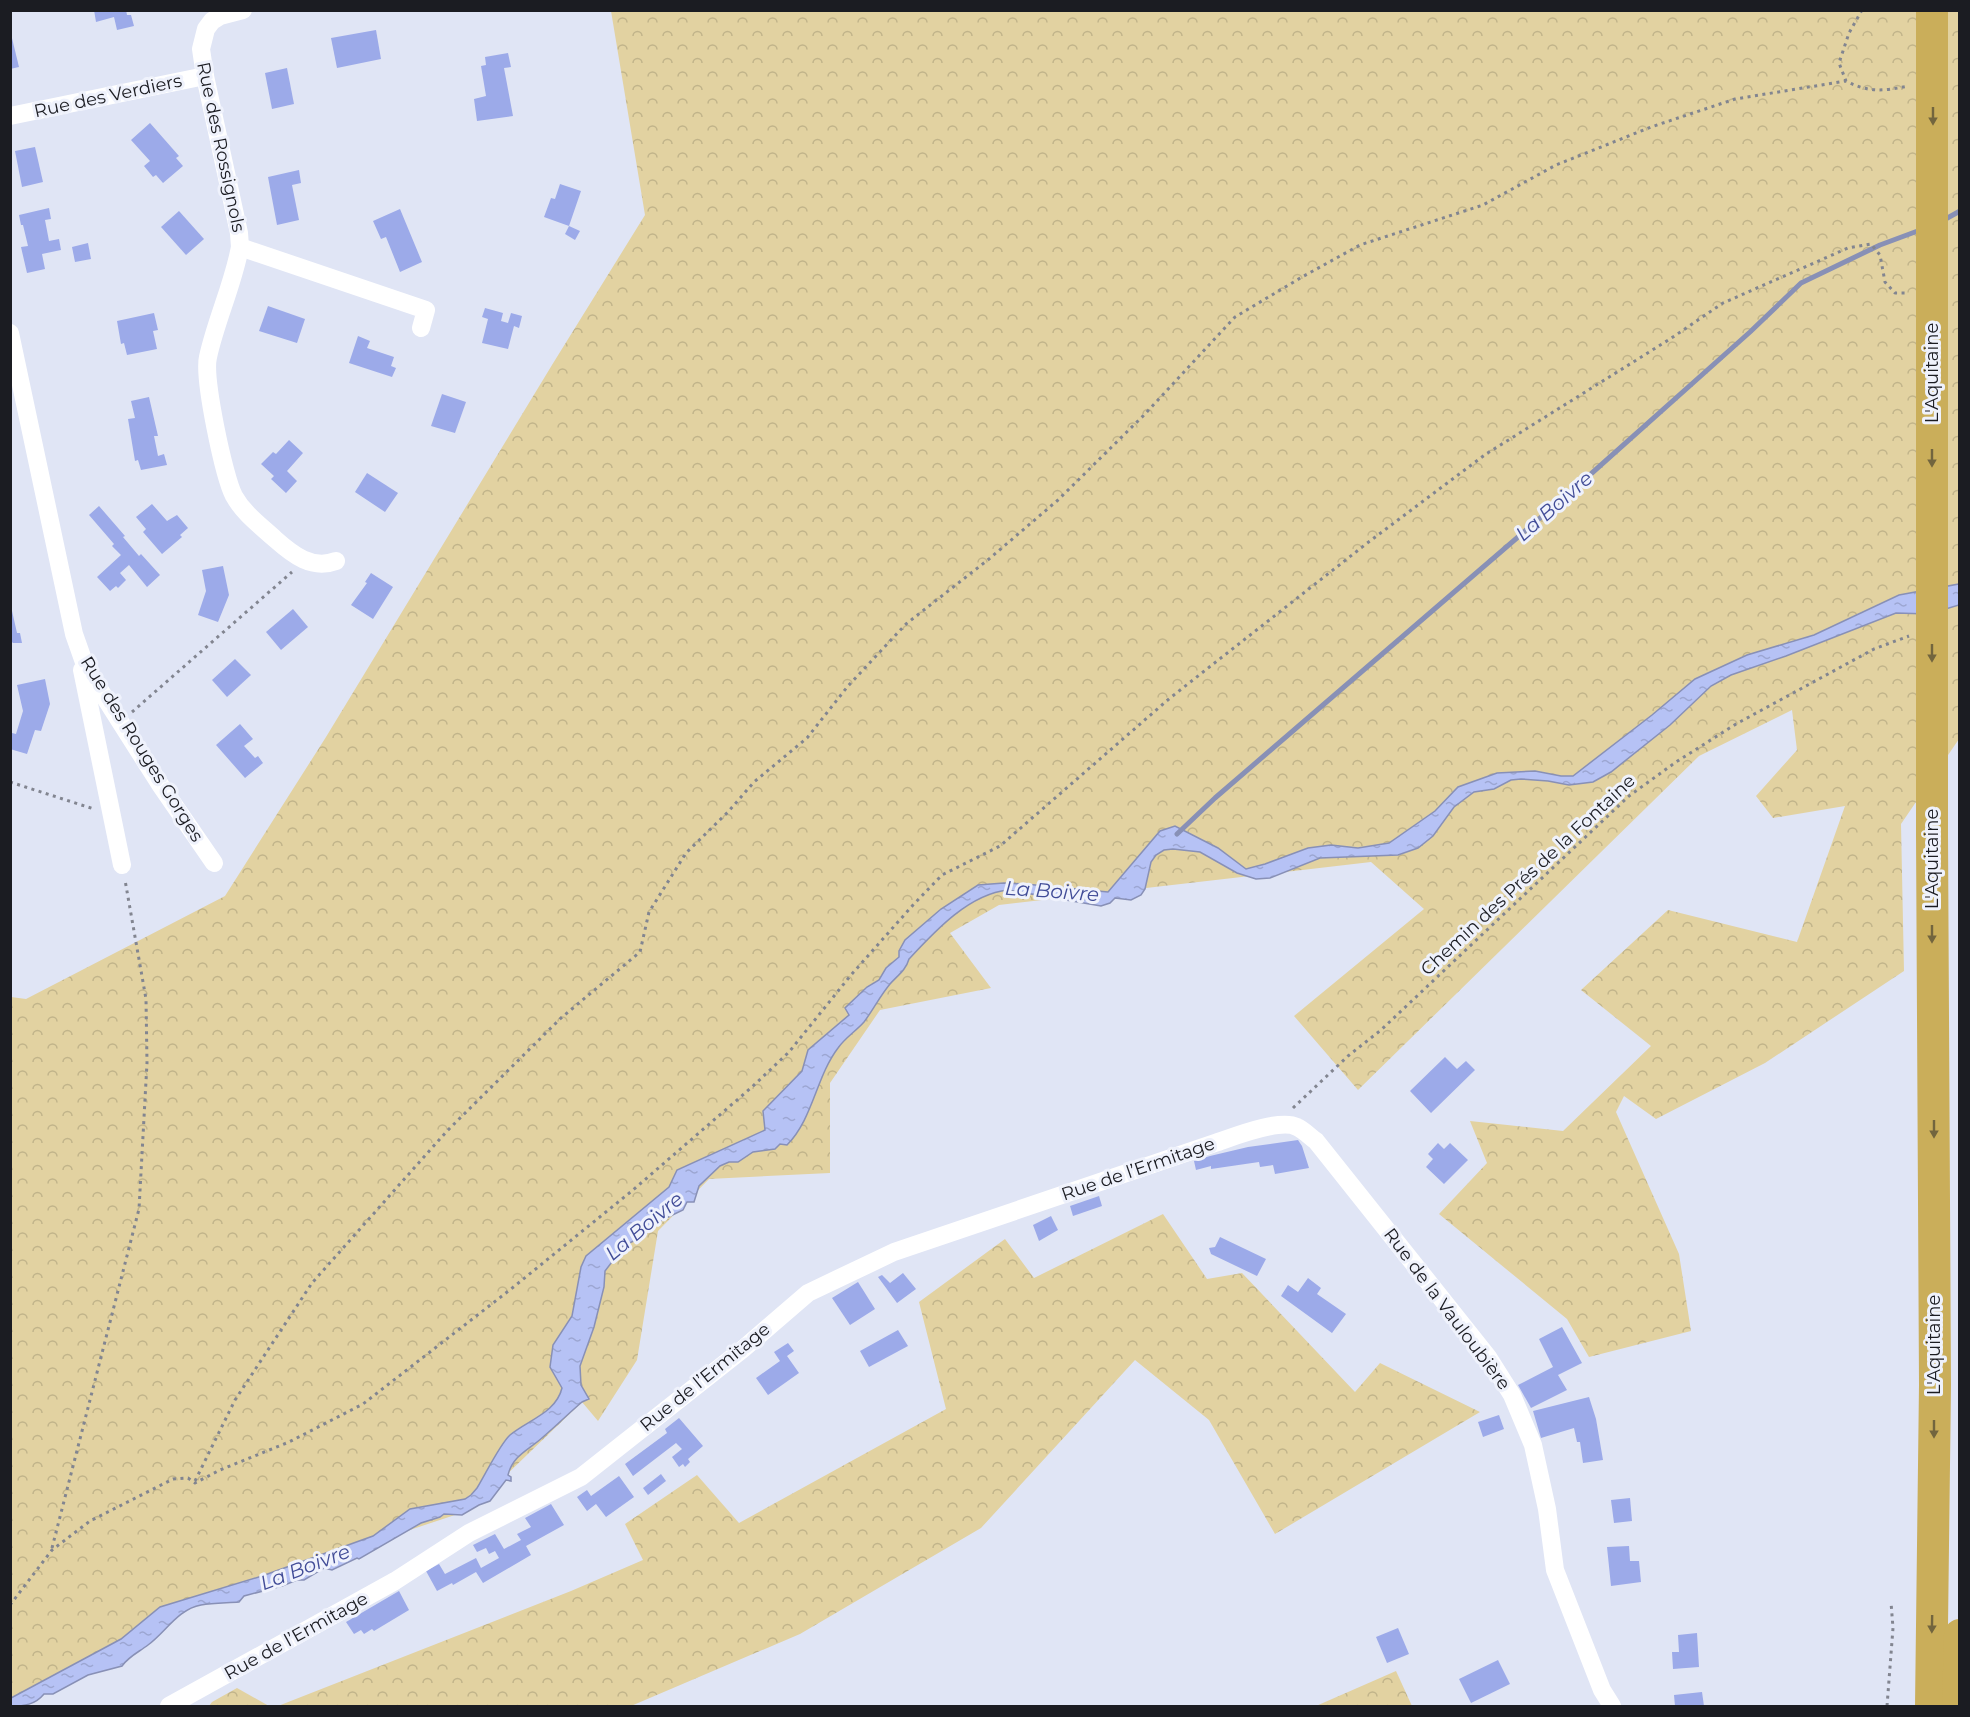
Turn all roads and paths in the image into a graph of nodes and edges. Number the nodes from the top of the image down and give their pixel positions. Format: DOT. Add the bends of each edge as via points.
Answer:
graph roads {
  1 [pos="243,10"];
  2 [pos="1862,10"];
  3 [pos="1932,10"];
  4 [pos="205,76"];
  5 [pos="1845,81"];
  6 [pos="1914,85"];
  7 [pos="10,116"];
  8 [pos="240,247"];
  9 [pos="1880,255"];
  10 [pos="421,328"];
  11 [pos="11,334"];
  12 [pos="336,561"];
  13 [pos="306,562"];
  14 [pos="74,634"];
  15 [pos="1910,635"];
  16 [pos="120,722"];
  17 [pos="10,782"];
  18 [pos="110,812"];
  19 [pos="214,863"];
  20 [pos="122,865"];
  21 [pos="1276,1125"];
  22 [pos="195,1483"];
  23 [pos="52,1550"];
  24 [pos="1891,1602"];
  25 [pos="10,1605"];
  26 [pos="1959,1635"];
  27 [pos="169,1707"];
  28 [pos="1612,1707"];
  29 [pos="1887,1707"];
  30 [pos="1931,1707"];
  31 [pos="1958,1707"];
  1 -- 4 [label="street, Rue des Rossignols" via="220,15 206,29 201,49"];
  2 -- 5 [label="path" via="1848,33 1839,63"];
  3 -- 30 [label="highway, L'Aquitaine, one-way" via="1935,1397"];
  4 -- 7 [label="street, Rue des Verdiers"];
  4 -- 8 [label="street, Rue des Rossignols"];
  5 -- 6 [label="path" via="1875,91"];
  5 -- 22 [label="path" via="1735,99 1652,127 1556,165 1483,205 1360,245 1235,318 1058,500 906,624 848,686 807,738 754,782 686,854 649,912 640,952 561,1018 447,1131 312,1283 235,1400"];
  8 -- 10 [label="street" via="426,310"];
  8 -- 13 [label="street, Rue des Rossignols" via="207,359 208,388 234,497 283,546"];
  9 -- 22 [label="path" via="1871,244 1848,248 1723,303 1486,454 1170,698 1000,846 942,875 851,975 789,1052 633,1190 511,1289 363,1404"];
  11 -- 14 [label="street, Rue des Rouges Gorges"];
  12 -- 13 [label="street"];
  13 -- 16 [label="path"];
  14 -- 16 [label="street, Rue des Rouges Gorges" via="86,668"];
  14 -- 18 [label="street, Rue des Rouges Gorges"];
  15 -- 21 [label="path, Chemin des Prés de la Fontaine" via="1865,654 1736,724 1629,796"];
  16 -- 19 [label="street, Rue des Rouges Gorges"];
  17 -- 18 [label="path" via="88,809"];
  18 -- 20 [label="street, Rue des Rouges Gorges"];
  20 -- 23 [label="path" via="146,999 147,1063 139,1209"];
  21 -- 27 [label="street, Rue de l’Ermitage" via="894,1252 808,1293 581,1477 469,1533 395,1581"];
  21 -- 28 [label="street, Rue de la Vauloubière" via="1296,1126 1316,1141 1488,1357 1512,1395 1533,1445 1555,1570"];
  22 -- 23 [label="path" via="188,1478 173,1479 90,1521"];
  23 -- 25 [label="path"];
  24 -- 29 [label="path"];
  26 -- 31 [label="highway"];
}
